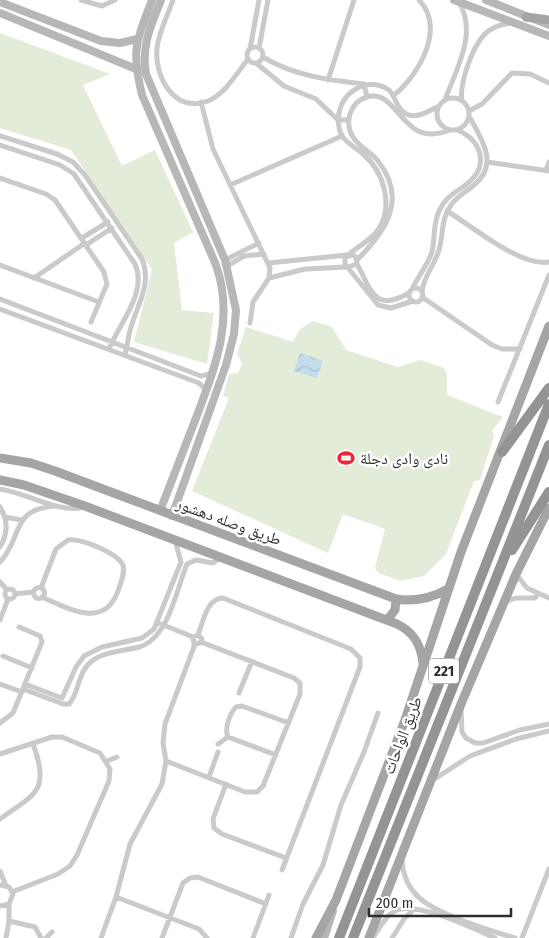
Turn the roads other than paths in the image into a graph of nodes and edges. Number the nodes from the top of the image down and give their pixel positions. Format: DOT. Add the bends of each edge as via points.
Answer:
graph roads {
  1 [pos="82,0"];
  2 [pos="115,0"];
  3 [pos="152,0"];
  4 [pos="161,0"];
  5 [pos="173,0"];
  6 [pos="259,0"];
  7 [pos="268,0"];
  8 [pos="354,0"];
  9 [pos="419,0"];
  10 [pos="486,0"];
  11 [pos="456,1"];
  12 [pos="0,2"];
  13 [pos="0,13"];
  14 [pos="526,16"];
  15 [pos="549,20"];
  16 [pos="514,23"];
  17 [pos="549,25"];
  18 [pos="549,36"];
  19 [pos="137,39"];
  20 [pos="259,48"];
  21 [pos="250,49"];
  22 [pos="263,58"];
  23 [pos="248,59"];
  24 [pos="256,63"];
  25 [pos="136,69"];
  26 [pos="328,80"];
  27 [pos="549,83"];
  28 [pos="364,84"];
  29 [pos="394,95"];
  30 [pos="367,97"];
  31 [pos="445,100"];
  32 [pos="462,101"];
  33 [pos="201,102"];
  34 [pos="439,106"];
  35 [pos="469,113"];
  36 [pos="338,120"];
  37 [pos="349,120"];
  38 [pos="450,130"];
  39 [pos="457,130"];
  40 [pos="0,136"];
  41 [pos="342,136"];
  42 [pos="174,140"];
  43 [pos="163,144"];
  44 [pos="0,145"];
  45 [pos="488,162"];
  46 [pos="549,162"];
  47 [pos="380,170"];
  48 [pos="547,171"];
  49 [pos="0,178"];
  50 [pos="471,179"];
  51 [pos="476,184"];
  52 [pos="230,185"];
  53 [pos="448,211"];
  54 [pos="108,222"];
  55 [pos="112,228"];
  56 [pos="84,242"];
  57 [pos="259,243"];
  58 [pos="264,254"];
  59 [pos="348,255"];
  60 [pos="433,258"];
  61 [pos="357,262"];
  62 [pos="549,262"];
  63 [pos="226,263"];
  64 [pos="268,263"];
  65 [pos="0,265"];
  66 [pos="348,267"];
  67 [pos="217,268"];
  68 [pos="549,275"];
  69 [pos="34,278"];
  70 [pos="269,278"];
  71 [pos="411,291"];
  72 [pos="422,295"];
  73 [pos="0,299"];
  74 [pos="413,301"];
  75 [pos="99,302"];
  76 [pos="0,309"];
  77 [pos="92,322"];
  78 [pos="250,323"];
  79 [pos="549,326"];
  80 [pos="112,342"];
  81 [pos="127,347"];
  82 [pos="109,349"];
  83 [pos="520,349"];
  84 [pos="125,354"];
  85 [pos="213,373"];
  86 [pos="549,388"];
  87 [pos="206,390"];
  88 [pos="498,402"];
  89 [pos="549,404"];
  90 [pos="549,445"];
  91 [pos="184,450"];
  92 [pos="502,452"];
  93 [pos="195,455"];
  94 [pos="0,458"];
  95 [pos="0,480"];
  96 [pos="0,489"];
  97 [pos="549,492"];
  98 [pos="55,506"];
  99 [pos="85,506"];
  100 [pos="0,507"];
  101 [pos="549,508"];
  102 [pos="160,511"];
  103 [pos="172,516"];
  104 [pos="5,517"];
  105 [pos="21,520"];
  106 [pos="175,540"];
  107 [pos="0,547"];
  108 [pos="221,558"];
  109 [pos="0,562"];
  110 [pos="181,562"];
  111 [pos="187,564"];
  112 [pos="499,570"];
  113 [pos="516,574"];
  114 [pos="0,582"];
  115 [pos="41,588"];
  116 [pos="448,589"];
  117 [pos="7,590"];
  118 [pos="33,592"];
  119 [pos="15,594"];
  120 [pos="538,594"];
  121 [pos="42,597"];
  122 [pos="396,598"];
  123 [pos="549,598"];
  124 [pos="8,599"];
  125 [pos="504,602"];
  126 [pos="0,620"];
  127 [pos="387,620"];
  128 [pos="158,622"];
  129 [pos="164,625"];
  130 [pos="19,627"];
  131 [pos="195,636"];
  132 [pos="201,642"];
  133 [pos="125,643"];
  134 [pos="195,644"];
  135 [pos="127,650"];
  136 [pos="3,656"];
  137 [pos="252,661"];
  138 [pos="424,665"];
  139 [pos="32,668"];
  140 [pos="0,684"];
  141 [pos="23,689"];
  142 [pos="41,693"];
  143 [pos="239,693"];
  144 [pos="461,704"];
  145 [pos="378,713"];
  146 [pos="0,723"];
  147 [pos="288,723"];
  148 [pos="549,724"];
  149 [pos="549,731"];
  150 [pos="228,737"];
  151 [pos="33,744"];
  152 [pos="218,744"];
  153 [pos="218,752"];
  154 [pos="0,754"];
  155 [pos="276,755"];
  156 [pos="117,757"];
  157 [pos="107,761"];
  158 [pos="166,761"];
  159 [pos="208,777"];
  160 [pos="430,782"];
  161 [pos="226,784"];
  162 [pos="0,819"];
  163 [pos="402,855"];
  164 [pos="286,858"];
  165 [pos="549,869"];
  166 [pos="282,870"];
  167 [pos="0,871"];
  168 [pos="3,886"];
  169 [pos="12,892"];
  170 [pos="269,895"];
  171 [pos="116,897"];
  172 [pos="336,900"];
  173 [pos="9,904"];
  174 [pos="266,904"];
  175 [pos="0,906"];
  176 [pos="414,909"];
  177 [pos="170,918"];
  178 [pos="9,921"];
  179 [pos="471,925"];
  180 [pos="52,932"];
  181 [pos="505,937"];
  182 [pos="6,938"];
  183 [pos="41,938"];
  184 [pos="46,938"];
  185 [pos="101,938"];
  186 [pos="162,938"];
  187 [pos="207,938"];
  188 [pos="253,938"];
  189 [pos="291,938"];
  190 [pos="316,938"];
  191 [pos="324,938"];
  192 [pos="339,938"];
  193 [pos="353,938"];
  194 [pos="371,938"];
  195 [pos="392,938"];
  196 [pos="495,938"];
  197 [pos="515,938"];
  198 [pos="522,938"];
  1 -- 2 [label="street" via="102,6"];
  3 -- 19 [label="street"];
  4 -- 42 [label="street" via="146,37 144,65 148,83"];
  5 -- 33 [label="street" via="157,48 160,78 180,100"];
  6 -- 21 [label="street"];
  7 -- 20 [label="street"];
  8 -- 26 [label="street"];
  9 -- 29 [label="street" via="428,13 429,40 412,78"];
  10 -- 14 [label="street"];
  11 -- 16 [label="street"];
  11 -- 31 [label="street" via="467,22 467,37"];
  12 -- 19 [label="street" via="101,41"];
  13 -- 25 [label="street"];
  14 -- 15 [label="main road"];
  14 -- 17 [label="street"];
  16 -- 18 [label="street"];
  16 -- 32 [label="street" via="490,30 479,41 462,84"];
  19 -- 25 [label="street"];
  20 -- 21 [label="street"];
  20 -- 22 [label="street"];
  21 -- 23 [label="street"];
  22 -- 24 [label="street"];
  22 -- 26 [label="street" via="301,74"];
  23 -- 24 [label="street"];
  23 -- 33 [label="street" via="218,94"];
  24 -- 36 [label="street" via="284,86 316,99"];
  25 -- 43 [label="street" via="142,95"];
  26 -- 28 [label="street"];
  27 -- 35 [label="street" via="530,74 512,73"];
  28 -- 29 [label="street" via="383,86"];
  28 -- 30 [label="street"];
  28 -- 36 [label="street" via="347,95"];
  29 -- 34 [label="street" via="403,112 414,116"];
  30 -- 37 [label="street" via="352,108"];
  30 -- 38 [label="street" via="378,96 388,100 401,119 418,131 433,135"];
  31 -- 32 [label="street"];
  31 -- 34 [label="street"];
  32 -- 35 [label="street"];
  33 -- 52 [label="street" via="213,149"];
  34 -- 38 [label="street" via="438,119"];
  35 -- 39 [label="street" via="466,123"];
  35 -- 45 [label="street" via="485,145"];
  36 -- 37 [label="street"];
  36 -- 41 [label="street"];
  37 -- 47 [label="street" via="354,138 376,158"];
  38 -- 39 [label="street"];
  39 -- 50 [label="street" via="471,137 479,151 480,164"];
  40 -- 81 [label="street" via="73,162 142,258 146,281"];
  41 -- 47 [label="street"];
  41 -- 52 [label="street"];
  42 -- 43 [label="street"];
  42 -- 63 [label="street"];
  43 -- 67 [label="street"];
  44 -- 54 [label="street" via="68,169 80,179"];
  45 -- 48 [label="street"];
  45 -- 51 [label="street"];
  46 -- 48 [label="street"];
  47 -- 59 [label="street" via="386,210 383,220 371,238"];
  47 -- 61 [label="street" via="390,188 390,215 381,234"];
  49 -- 56 [label="street" via="53,197"];
  50 -- 51 [label="street"];
  50 -- 60 [label="street" via="454,191 440,208"];
  51 -- 53 [label="street"];
  52 -- 57 [label="street"];
  53 -- 60 [label="street"];
  53 -- 62 [label="street" via="517,256 533,262"];
  54 -- 55 [label="street"];
  54 -- 56 [label="street"];
  55 -- 56 [label="street"];
  55 -- 80 [label="street" via="135,264 139,278"];
  56 -- 69 [label="street"];
  56 -- 75 [label="street" via="106,278"];
  57 -- 58 [label="street"];
  57 -- 63 [label="street"];
  58 -- 63 [label="street" via="244,256"];
  58 -- 64 [label="street"];
  59 -- 61 [label="street" via="356,257"];
  59 -- 64 [label="street"];
  59 -- 66 [label="street" via="344,259"];
  60 -- 71 [label="street"];
  60 -- 72 [label="street"];
  61 -- 66 [label="street"];
  61 -- 71 [label="street" via="380,300 395,301"];
  63 -- 67 [label="street"];
  63 -- 93 [label="street" via="236,304 234,334"];
  64 -- 70 [label="street"];
  65 -- 69 [label="street"];
  66 -- 70 [label="street" via="305,269"];
  66 -- 74 [label="street" via="378,305 391,308"];
  67 -- 85 [label="street" via="225,298 225,321"];
  68 -- 83 [label="street"];
  69 -- 75 [label="street"];
  70 -- 78 [label="street" via="253,302"];
  71 -- 72 [label="street" via="418,289"];
  71 -- 74 [label="street"];
  72 -- 74 [label="street" via="417,302"];
  72 -- 83 [label="street" via="492,345 502,349"];
  73 -- 80 [label="street"];
  75 -- 77 [label="street"];
  76 -- 82 [label="street"];
  79 -- 92 [label="main road"];
  80 -- 81 [label="street"];
  80 -- 82 [label="street"];
  81 -- 84 [label="street"];
  81 -- 85 [label="street" via="202,376"];
  82 -- 84 [label="street"];
  83 -- 88 [label="street"];
  84 -- 87 [label="street" via="199,383"];
  85 -- 87 [label="street"];
  86 -- 92 [label="highway"];
  87 -- 91 [label="street"];
  89 -- 192 [label="highway, طريق الواحات / 221"];
  90 -- 112 [label="highway, طريق الواحات / 221"];
  91 -- 93 [label="street"];
  91 -- 102 [label="street"];
  92 -- 116 [label="main road"];
  93 -- 103 [label="street"];
  94 -- 102 [label="main road, طريق وصله دهشور" via="32,463"];
  95 -- 99 [label="main road"];
  96 -- 98 [label="street"];
  97 -- 112 [label="highway"];
  98 -- 99 [label="street" via="70,509"];
  98 -- 105 [label="street" via="35,511"];
  99 -- 106 [label="main road"];
  100 -- 104 [label="street"];
  101 -- 113 [label="main road"];
  102 -- 103 [label="main road, طريق وصله دهشور"];
  103 -- 122 [label="main road, طريق وصله دهشور"];
  104 -- 105 [label="street"];
  104 -- 107 [label="street" via="6,530"];
  105 -- 109 [label="street" via="10,549"];
  106 -- 108 [label="main road"];
  106 -- 110 [label="street"];
  108 -- 111 [label="street" via="213,563 196,560"];
  108 -- 127 [label="main road"];
  110 -- 111 [label="street"];
  110 -- 128 [label="street"];
  111 -- 129 [label="street"];
  112 -- 193 [label="highway, طريق الواحات / 221"];
  113 -- 120 [label="street" via="522,584"];
  113 -- 125 [label="main road"];
  114 -- 117 [label="street"];
  115 -- 118 [label="street"];
  115 -- 121 [label="street" via="44,591"];
  115 -- 121 [label="street" via="56,550 68,540 78,540 114,554 123,565 116,597 97,613 77,612"];
  116 -- 122 [label="main road, طريق وصله دهشور" via="420,600"];
  116 -- 138 [label="main road"];
  117 -- 119 [label="street"];
  117 -- 124 [label="street" via="5,596"];
  118 -- 119 [label="street"];
  118 -- 121 [label="street" via="36,598"];
  119 -- 124 [label="street"];
  120 -- 123 [label="street"];
  120 -- 125 [label="street" via="535,598"];
  122 -- 127 [label="main road" via="395,610"];
  124 -- 126 [label="street"];
  125 -- 144 [label="main road"];
  127 -- 138 [label="main road" via="413,635"];
  128 -- 129 [label="street"];
  128 -- 133 [label="street" via="142,638"];
  129 -- 131 [label="street"];
  129 -- 135 [label="street" via="151,642"];
  130 -- 139 [label="street" via="42,640"];
  131 -- 132 [label="street"];
  131 -- 134 [label="street" via="192,641"];
  131 -- 164 [label="street" via="210,604 223,598 351,649 360,658 360,667"];
  132 -- 134 [label="street"];
  132 -- 137 [label="street"];
  133 -- 135 [label="street"];
  133 -- 142 [label="street" via="84,656 63,698"];
  134 -- 158 [label="street" via="165,724 163,743"];
  135 -- 142 [label="street" via="98,658 87,665 69,704"];
  136 -- 139 [label="street"];
  137 -- 143 [label="street"];
  137 -- 147 [label="street" via="292,676 300,683 300,694"];
  138 -- 172 [label="main road"];
  139 -- 141 [label="street"];
  140 -- 141 [label="street"];
  141 -- 142 [label="street"];
  141 -- 146 [label="street" via="13,713"];
  144 -- 148 [label="street" via="462,732 475,743"];
  144 -- 160 [label="main road"];
  145 -- 189 [label="street" via="341,805 323,865 300,910"];
  147 -- 150 [label="street" via="239,706 233,710 226,728"];
  147 -- 155 [label="street"];
  149 -- 160 [label="street" via="470,756"];
  150 -- 152 [label="street"];
  150 -- 155 [label="street"];
  151 -- 154 [label="street"];
  151 -- 157 [label="street" via="62,737 95,750"];
  151 -- 162 [label="street" via="40,764 39,784 29,800"];
  153 -- 159 [label="street"];
  155 -- 161 [label="street" via="263,786 257,792 249,793"];
  156 -- 157 [label="street"];
  157 -- 169 [label="street" via="109,781 74,861 58,874"];
  158 -- 159 [label="street"];
  158 -- 171 [label="street" via="157,796 130,844"];
  159 -- 161 [label="street"];
  160 -- 163 [label="main road"];
  161 -- 164 [label="street" via="213,818 214,828"];
  163 -- 179 [label="street" via="404,878 422,900"];
  163 -- 194 [label="main road"];
  164 -- 166 [label="street"];
  165 -- 198 [label="street"];
  167 -- 168 [label="street"];
  168 -- 169 [label="street"];
  169 -- 173 [label="street"];
  170 -- 174 [label="street"];
  171 -- 177 [label="street"];
  171 -- 185 [label="street"];
  172 -- 190 [label="main road"];
  172 -- 191 [label="street"];
  173 -- 175 [label="street"];
  173 -- 178 [label="street"];
  174 -- 177 [label="street" via="194,877 183,883"];
  174 -- 188 [label="street"];
  176 -- 179 [label="street"];
  176 -- 194 [label="street" via="395,911"];
  176 -- 195 [label="street"];
  177 -- 186 [label="street"];
  177 -- 187 [label="street" via="202,930"];
  178 -- 182 [label="street"];
  178 -- 183 [label="street" via="35,927"];
  179 -- 181 [label="street"];
  179 -- 196 [label="street"];
  180 -- 184 [label="street"];
  181 -- 197 [label="street"];
}
